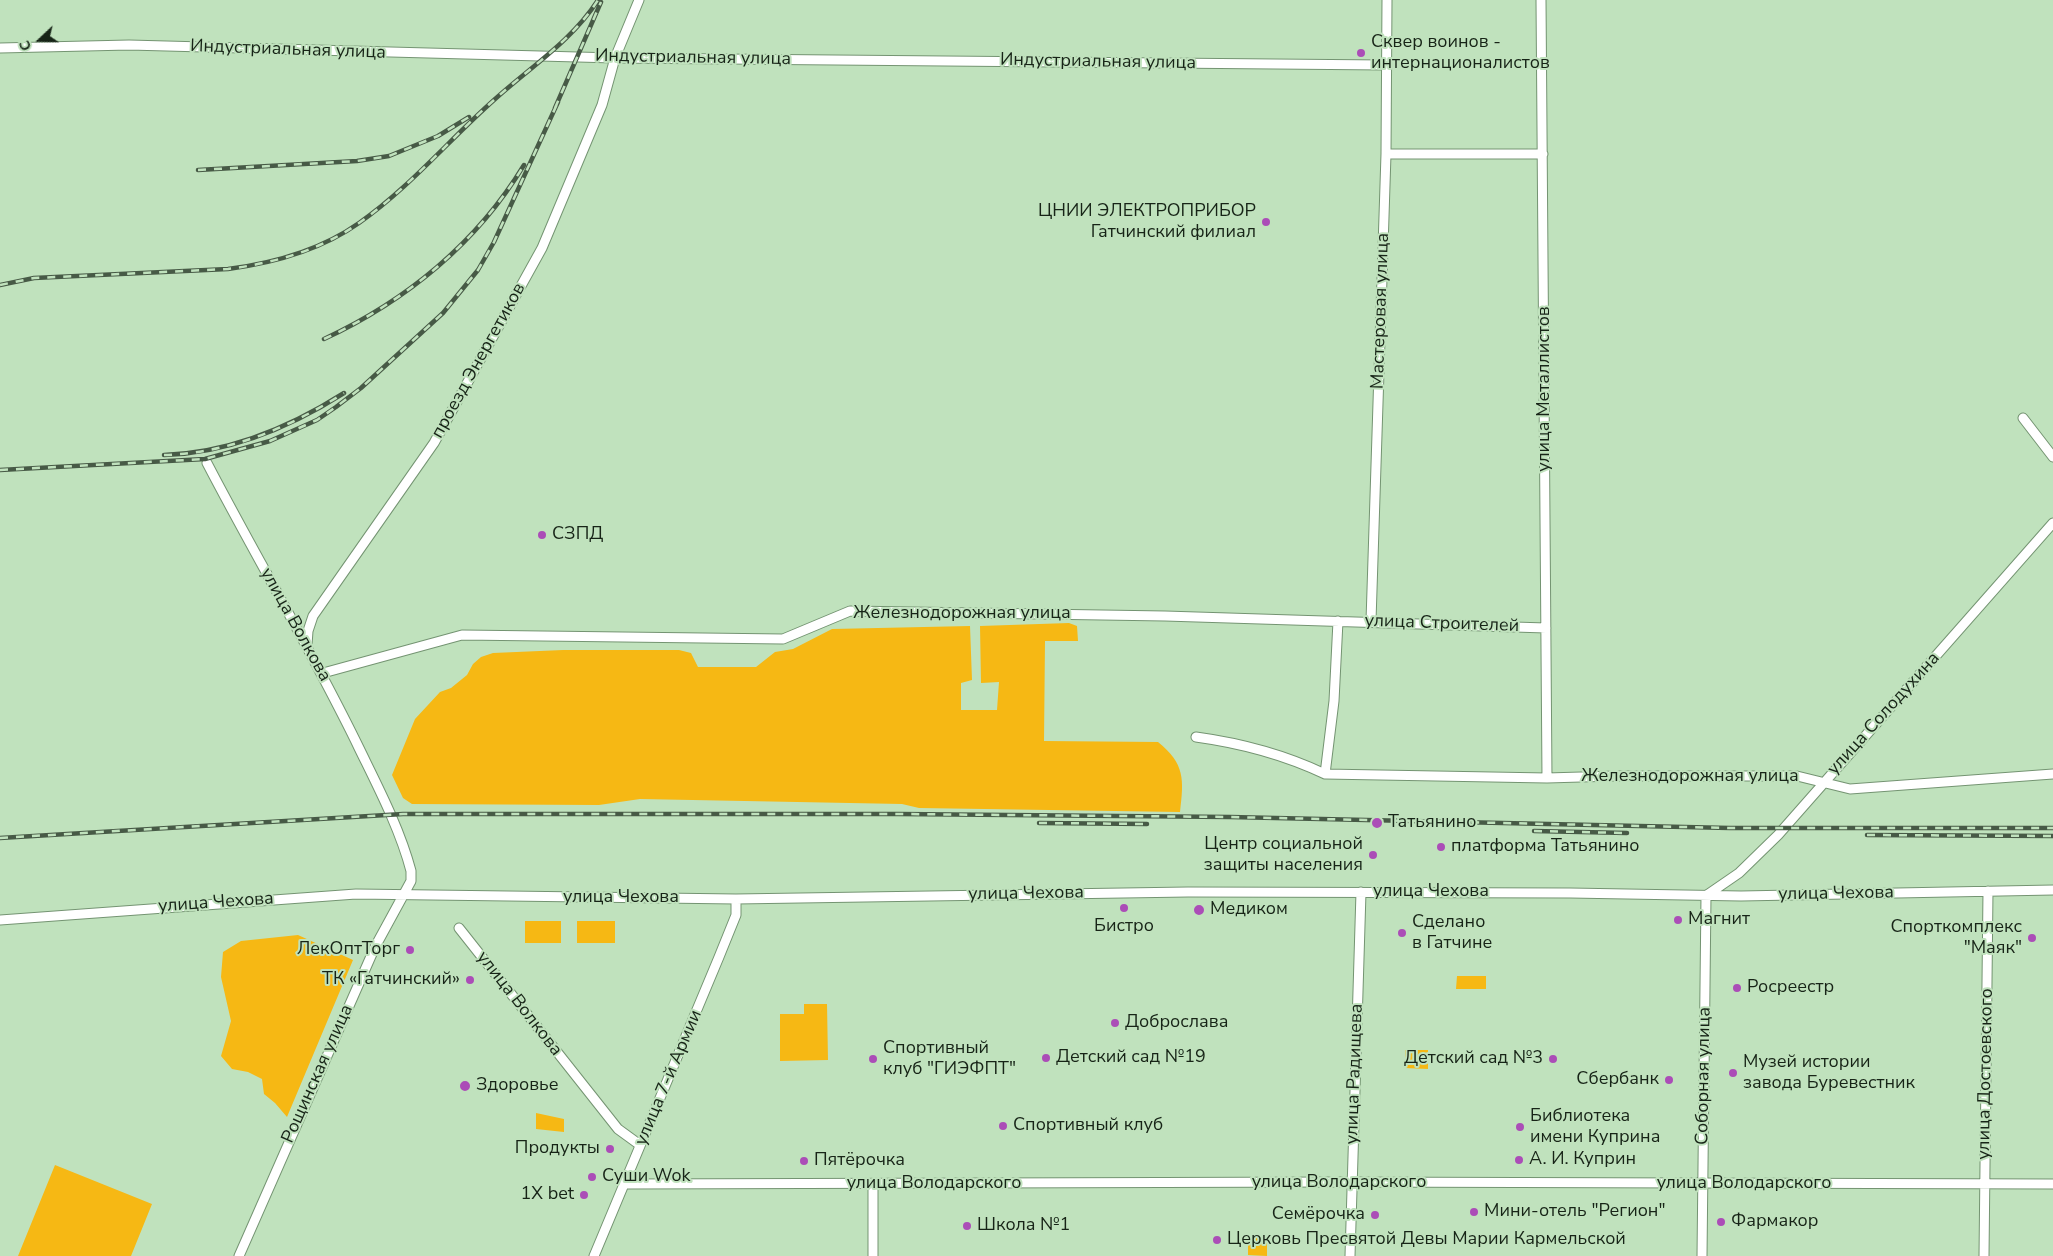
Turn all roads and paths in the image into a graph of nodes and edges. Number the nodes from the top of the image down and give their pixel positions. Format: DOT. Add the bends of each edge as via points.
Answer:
graph roads {
  1 [pos="639,0"];
  2 [pos="1387,0"];
  3 [pos="1540,0"];
  4 [pos="0,48"];
  5 [pos="615,58"];
  6 [pos="1386,65"];
  7 [pos="1386,154"];
  8 [pos="1543,154"];
  9 [pos="2023,418"];
  10 [pos="2053,456"];
  11 [pos="207,463"];
  12 [pos="2053,522"];
  13 [pos="1338,621"];
  14 [pos="1371,621"];
  15 [pos="1546,628"];
  16 [pos="307,645"];
  17 [pos="323,673"];
  18 [pos="1196,737"];
  19 [pos="1325,774"];
  20 [pos="2053,774"];
  21 [pos="1547,778"];
  22 [pos="1823,782"];
  23 [pos="1739,873"];
  24 [pos="2053,890"];
  25 [pos="1988,891"];
  26 [pos="1361,892"];
  27 [pos="403,894"];
  28 [pos="1706,896"];
  29 [pos="1741,896"];
  30 [pos="736,899"];
  31 [pos="0,920"];
  32 [pos="460,928"];
  33 [pos="640,1145"];
  34 [pos="1352,1182"];
  35 [pos="624,1184"];
  36 [pos="873,1184"];
  37 [pos="1984,1184"];
  38 [pos="2053,1184"];
  39 [pos="1702,1185"];
  40 [pos="239,1256"];
  41 [pos="594,1256"];
  42 [pos="873,1256"];
  43 [pos="1350,1256"];
  44 [pos="1702,1256"];
  45 [pos="1984,1256"];
  1 -- 5 [label="street, проезд Энергетиков"];
  2 -- 6 [label="street, Мастеровая улица"];
  3 -- 8 [label="street, улица Металлистов"];
  4 -- 5 [label="street, Индустриальная улица" via="129,45"];
  5 -- 6 [label="street, Индустриальная улица"];
  5 -- 16 [label="street, проезд Энергетиков" via="602,105 542,248 434,443 313,616"];
  6 -- 7 [label="street, Мастеровая улица"];
  7 -- 8 [label="street"];
  7 -- 14 [label="street, Мастеровая улица"];
  8 -- 15 [label="street, улица Металлистов"];
  9 -- 10 [label="street"];
  11 -- 16 [label="street, улица Волкова"];
  12 -- 22 [label="street, улица Солодухина"];
  13 -- 14 [label="street, улица Строителей"];
  13 -- 17 [label="street, Железнодорожная улица" via="850,611 783,639 462,636"];
  13 -- 19 [label="street" via="1334,701"];
  14 -- 15 [label="street, улица Строителей"];
  15 -- 21 [label="street, улица Металлистов"];
  16 -- 17 [label="street, улица Волкова"];
  17 -- 27 [label="street, улица Волкова" via="379,790 411,871 411,881"];
  18 -- 19 [label="street, Железнодорожная улица" via="1302,763"];
  19 -- 21 [label="street, Железнодорожная улица"];
  20 -- 22 [label="street, Железнодорожная улица" via="1850,789"];
  21 -- 22 [label="street, Железнодорожная улица" via="1797,776"];
  22 -- 23 [label="street, улица Солодухина" via="1778,835"];
  23 -- 28 [label="street, улица Солодухина"];
  23 -- 29 [label="street" via="1735,886"];
  24 -- 25 [label="street, улица Чехова"];
  25 -- 29 [label="street, улица Чехова"];
  25 -- 37 [label="street, улица Достоевского"];
  26 -- 28 [label="street, улица Чехова"];
  26 -- 30 [label="street, улица Чехова"];
  26 -- 34 [label="street, улица Радищева"];
  27 -- 30 [label="street, улица Чехова"];
  27 -- 31 [label="street, улица Чехова" via="356,894"];
  27 -- 40 [label="street, Рощинская улица" via="375,947"];
  28 -- 29 [label="street, улица Чехова"];
  28 -- 39 [label="street, Соборная улица"];
  30 -- 33 [label="street, улица 7-й Армии" via="736,915 720,958"];
  32 -- 33 [label="street, улица Волкова" via="618,1129"];
  33 -- 35 [label="street, улица 7-й Армии"];
  34 -- 36 [label="street, улица Володарского"];
  34 -- 39 [label="street, улица Володарского"];
  34 -- 43 [label="street, улица Радищева"];
  35 -- 36 [label="street, улица Володарского"];
  35 -- 41 [label="street, улица 7-й Армии"];
  36 -- 42 [label="street"];
  37 -- 38 [label="street, улица Володарского"];
  37 -- 39 [label="street, улица Володарского"];
  37 -- 45 [label="street, улица Достоевского"];
  39 -- 44 [label="street, Соборная улица"];
}
